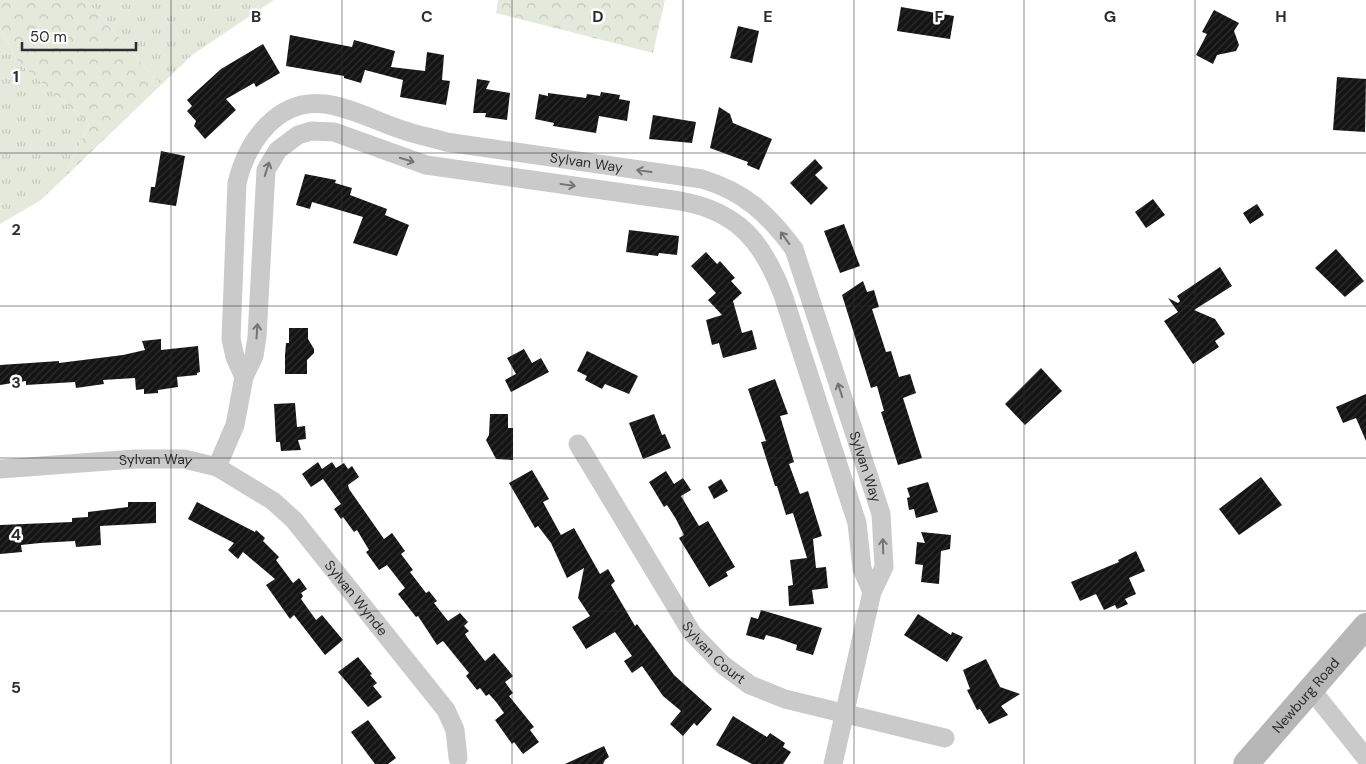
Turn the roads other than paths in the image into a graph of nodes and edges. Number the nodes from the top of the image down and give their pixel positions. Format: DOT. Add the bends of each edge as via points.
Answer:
graph roads {
  1 [pos="363,115"];
  2 [pos="355,139"];
  3 [pos="244,377"];
  4 [pos="578,444"];
  5 [pos="217,467"];
  6 [pos="0,469"];
  7 [pos="870,484"];
  8 [pos="846,490"];
  9 [pos="872,592"];
  10 [pos="1366,626"];
  11 [pos="1310,688"];
  12 [pos="844,714"];
  13 [pos="945,738"];
  14 [pos="458,758"];
  15 [pos="1366,758"];
  16 [pos="832,764"];
  17 [pos="1246,764"];
  1 -- 2 [label="street"];
  1 -- 3 [label="street, Sylvan Way" via="326,104 293,108 268,125 247,150 237,183 231,339"];
  7 -- 1 [label="street, Sylvan Way, one-way" via="794,250 775,223 750,202 721,185 702,179 446,142"];
  3 -- 2 [label="street, Sylvan Way, one-way" via="254,356 257,337 266,170 278,150 298,135 311,131 334,132"];
  2 -- 8 [label="street, Sylvan Way, one-way" via="426,165 680,200 700,204 734,221 757,243 774,269"];
  3 -- 5 [label="street, Sylvan Way" via="235,425"];
  4 -- 12 [label="street, Sylvan Court" via="675,607 704,647 730,671 757,688 785,699"];
  5 -- 6 [label="street, Sylvan Way" via="184,459 144,459"];
  5 -- 14 [label="street, Sylvan Wynde" via="273,501 294,520 446,710 455,730"];
  7 -- 8 [label="street"];
  9 -- 7 [label="street, Sylvan Way, one-way" via="884,567 881,514"];
  8 -- 9 [label="street, Sylvan Way" via="857,523 862,569"];
  9 -- 12 [label="street, Sylvan Way"];
  10 -- 11 [label="main road, Newburg Road"];
  11 -- 15 [label="street"];
  11 -- 17 [label="main road, Newburg Road"];
  12 -- 13 [label="street, Sylvan Court"];
  12 -- 16 [label="street, Sylvan Way"];
}
